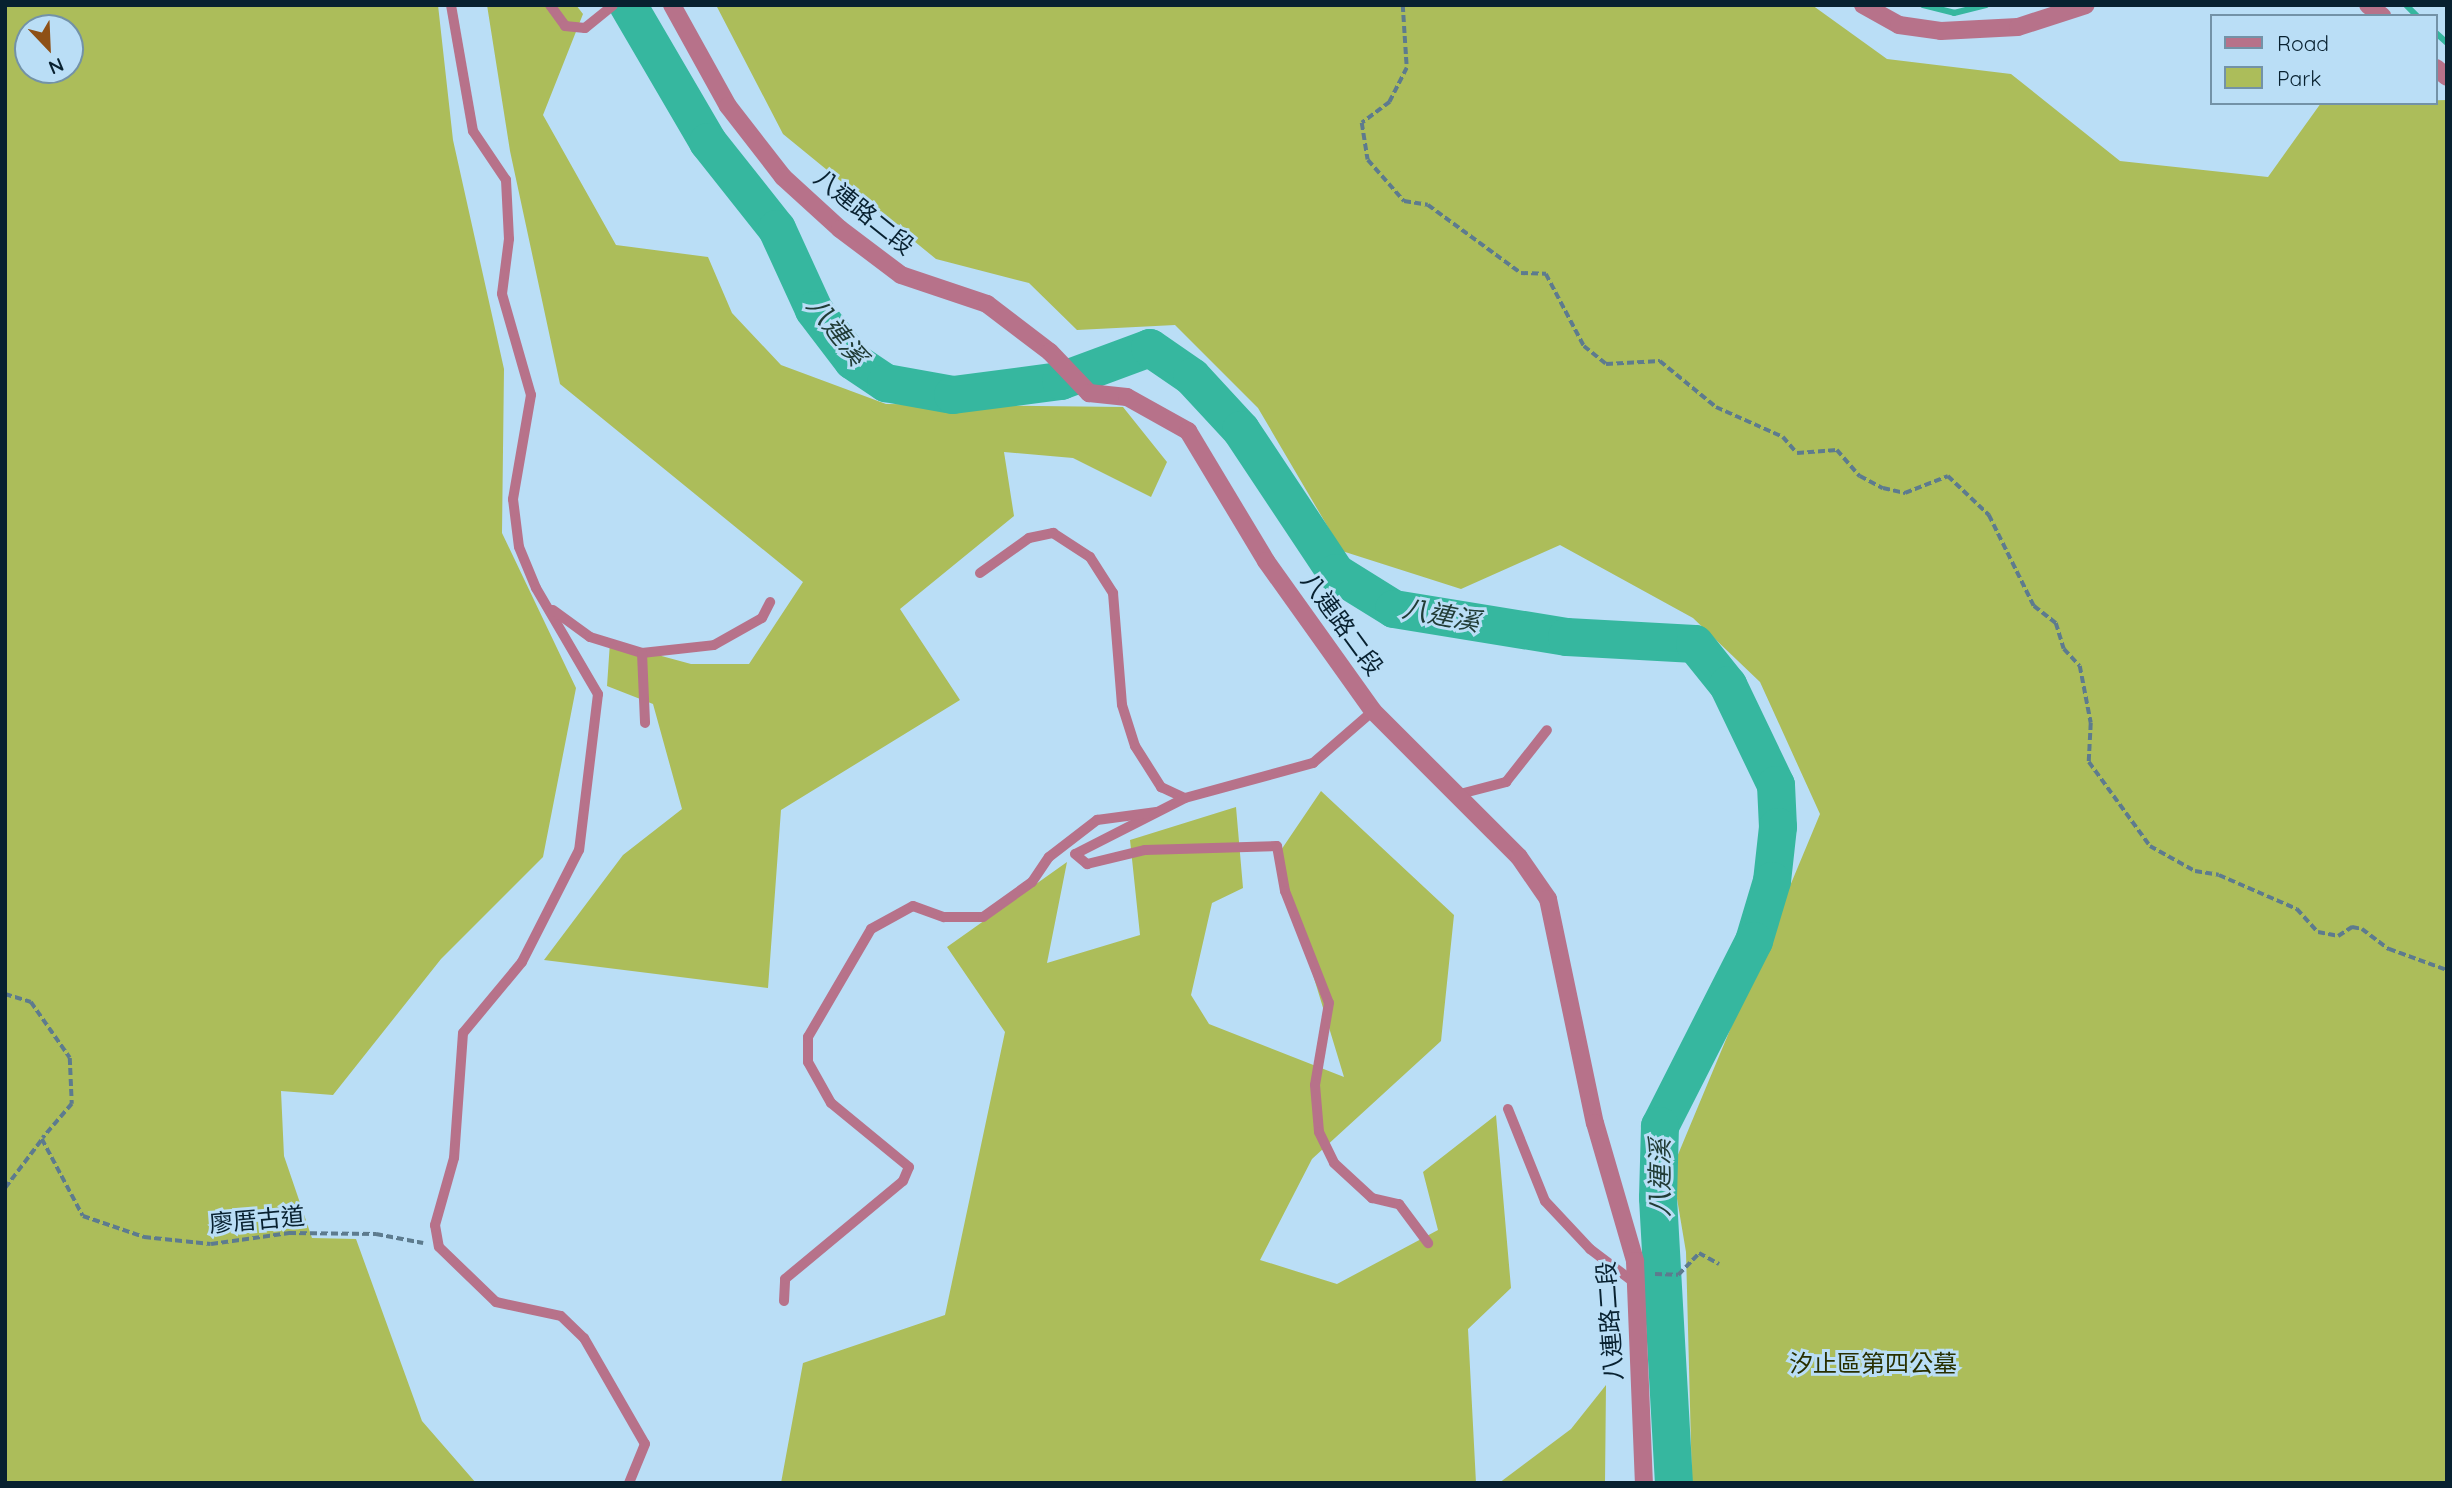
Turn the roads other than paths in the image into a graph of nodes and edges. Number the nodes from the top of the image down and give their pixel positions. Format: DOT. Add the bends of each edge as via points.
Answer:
graph roads {
  1 [pos="451,5"];
  2 [pos="551,5"];
  3 [pos="613,5"];
  4 [pos="672,5"];
  5 [pos="1863,5"];
  6 [pos="2086,5"];
  7 [pos="980,573"];
  8 [pos="770,602"];
  9 [pos="548,606"];
  10 [pos="642,653"];
  11 [pos="1373,711"];
  12 [pos="645,723"];
  13 [pos="1547,730"];
  14 [pos="1460,794"];
  15 [pos="1185,798"];
  16 [pos="1156,812"];
  17 [pos="1508,1109"];
  18 [pos="1429,1243"];
  19 [pos="1641,1279"];
  20 [pos="785,1301"];
  21 [pos="629,1483"];
  22 [pos="1644,1483"];
  1 -- 9 [label="lane" via="473,131 506,180 509,239 502,294 531,396 513,499 519,547"];
  2 -- 3 [label="lane" via="565,26 586,28"];
  4 -- 11 [label="street, 八連路二段" via="728,106 783,177 831,220 901,275 987,304 1051,352 1089,393 1127,397 1188,431 1266,561"];
  5 -- 6 [label="street" via="1899,25 1941,31 2018,27"];
  7 -- 15 [label="lane" via="1029,538 1054,533 1090,556 1113,593 1122,705 1135,746 1161,787"];
  8 -- 10 [label="lane" via="762,618 714,645"];
  9 -- 10 [label="lane" via="590,637"];
  9 -- 21 [label="lane" via="598,694 579,850 522,961 463,1033 454,1158 435,1225 439,1247 496,1302 561,1316 584,1338 645,1444"];
  10 -- 12 [label="lane"];
  11 -- 14 [label="street, 八連路二段"];
  11 -- 15 [label="lane" via="1313,763"];
  13 -- 14 [label="lane" via="1506,782"];
  14 -- 19 [label="street, 八連路二段" via="1548,899"];
  15 -- 16 [label="lane"];
  16 -- 18 [label="lane" via="1075,854 1087,864 1145,850 1277,846 1285,891 1329,1003 1315,1085 1319,1132 1334,1163 1372,1198 1399,1204"];
  16 -- 20 [label="lane" via="1097,820 1049,857 1032,882 983,917 944,917 913,906 871,929 808,1037 808,1062 831,1104 909,1167 903,1181 785,1279"];
  17 -- 19 [label="lane" via="1545,1201 1590,1249"];
  19 -- 22 [label="street, 八連路二段"];
}
